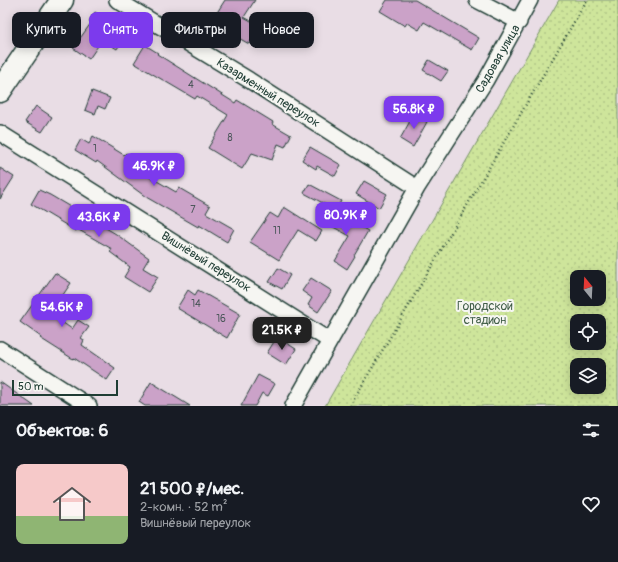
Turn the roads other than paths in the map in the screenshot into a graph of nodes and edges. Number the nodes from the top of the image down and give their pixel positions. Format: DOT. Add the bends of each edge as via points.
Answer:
graph roads {
  1 [pos="62,0"];
  2 [pos="117,0"];
  3 [pos="477,0"];
  4 [pos="530,0"];
  5 [pos="519,22"];
  6 [pos="0,91"];
  7 [pos="0,133"];
  8 [pos="417,188"];
  9 [pos="330,341"];
  10 [pos="0,349"];
  11 [pos="89,406"];
  12 [pos="293,406"];
  1 -- 6 [label="main road"];
  2 -- 8 [label="street, Казарменный переулок" via="249,80"];
  3 -- 5 [label="street"];
  4 -- 5 [label="street, Садовая улица"];
  5 -- 8 [label="street, Садовая улица" via="486,80"];
  7 -- 9 [label="street, Вишнёвый переулок"];
  8 -- 9 [label="street, Садовая улица"];
  9 -- 12 [label="street, Садовая улица"];
  10 -- 11 [label="street"];
}
